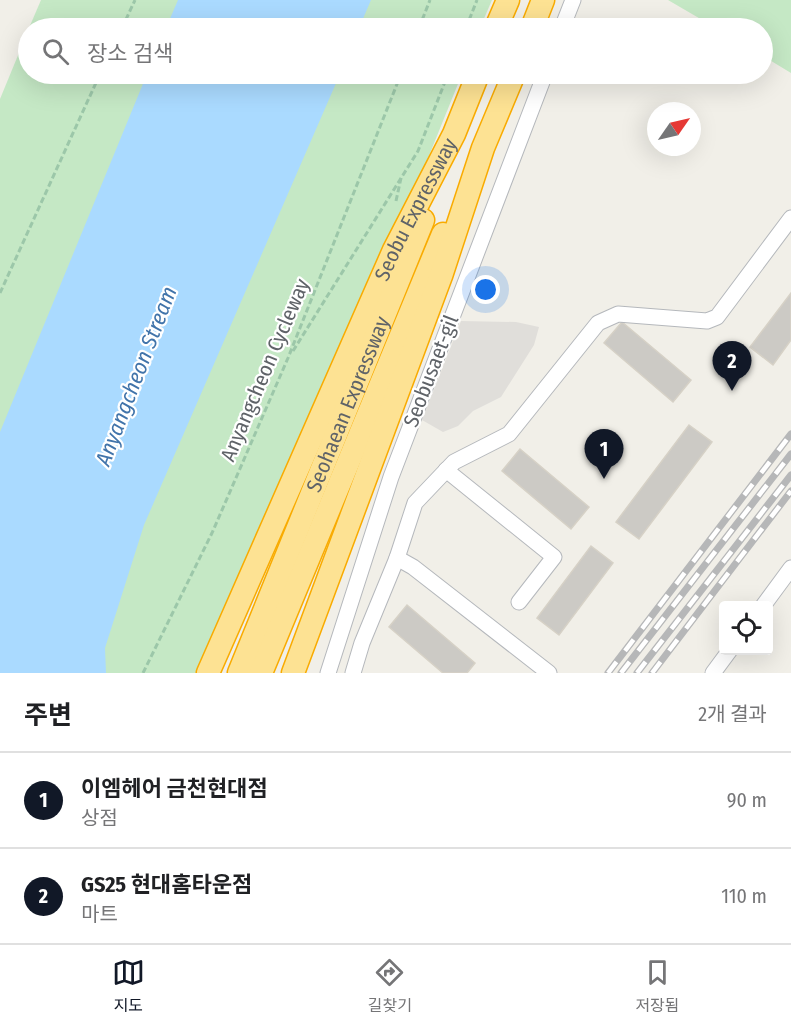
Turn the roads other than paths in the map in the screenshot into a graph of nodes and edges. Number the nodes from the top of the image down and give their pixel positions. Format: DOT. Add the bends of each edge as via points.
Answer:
graph roads {
  1 [pos="508,0"];
  2 [pos="543,0"];
  3 [pos="573,0"];
  4 [pos="500,18"];
  5 [pos="536,18"];
  6 [pos="566,18"];
  7 [pos="474,84"];
  8 [pos="510,84"];
  9 [pos="540,84"];
  10 [pos="454,134"];
  11 [pos="483,148"];
  12 [pos="791,218"];
  13 [pos="446,470"];
  14 [pos="397,558"];
  15 [pos="791,568"];
  16 [pos="768,601"];
  17 [pos="519,602"];
  18 [pos="727,655"];
  19 [pos="208,673"];
  20 [pos="239,673"];
  21 [pos="261,673"];
  22 [pos="293,673"];
  23 [pos="328,673"];
  24 [pos="353,673"];
  25 [pos="549,673"];
  26 [pos="713,673"];
  1 -- 4 [label="highway"];
  2 -- 5 [label="highway"];
  3 -- 6 [label="street"];
  7 -- 10 [label="highway, Seobu Expressway"];
  8 -- 11 [label="highway, Seobu Expressway"];
  9 -- 23 [label="street, Seobusaet-gil" via="391,477"];
  10 -- 19 [label="highway, Seobu Expressway" via="389,261"];
  10 -- 20 [label="highway, Seohaean Expressway" via="408,262"];
  11 -- 21 [label="highway, Seohaean Expressway" via="426,268"];
  11 -- 22 [label="highway, Seobu Expressway" via="441,276"];
  12 -- 13 [label="street" via="717,317 707,321 618,314 598,322 509,434"];
  13 -- 14 [label="street" via="415,503"];
  13 -- 17 [label="street" via="554,557"];
  14 -- 24 [label="street"];
  14 -- 25 [label="street"];
  15 -- 16 [label="street"];
  18 -- 26 [label="street"];
}
